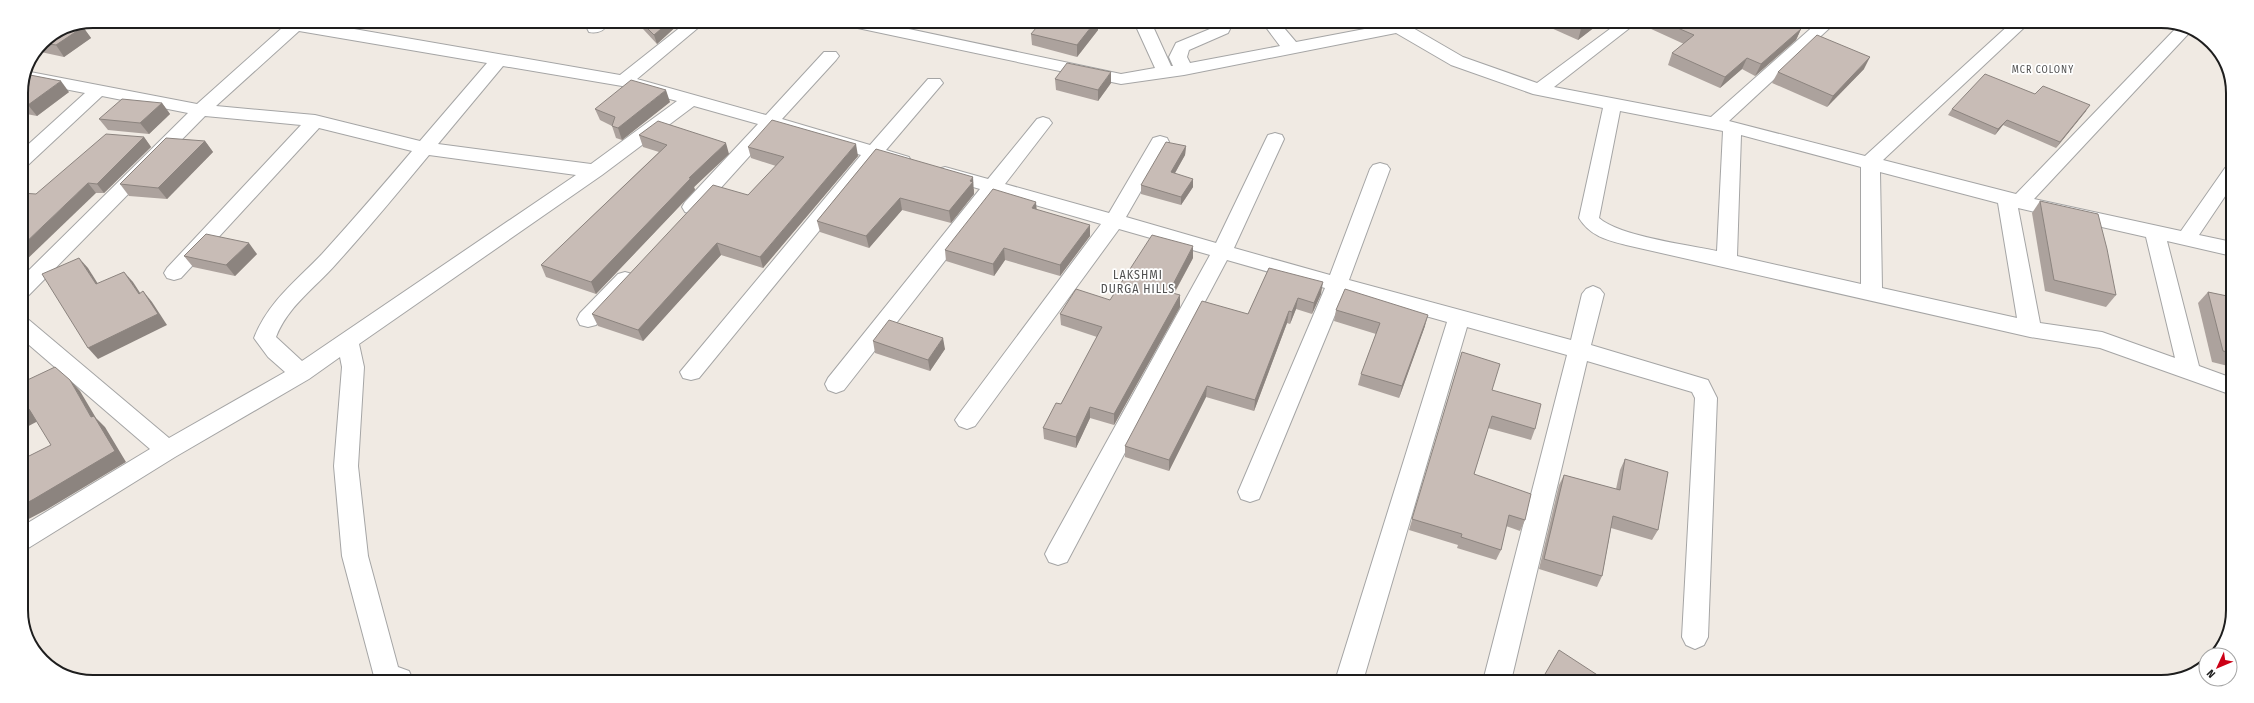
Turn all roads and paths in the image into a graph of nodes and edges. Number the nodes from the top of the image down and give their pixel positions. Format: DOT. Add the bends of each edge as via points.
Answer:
graph roads {
  1 [pos="291,28"];
  2 [pos="325,28"];
  3 [pos="690,28"];
  4 [pos="881,28"];
  5 [pos="1145,28"];
  6 [pos="1275,28"];
  7 [pos="1391,28"];
  8 [pos="1410,28"];
  9 [pos="1621,28"];
  10 [pos="1822,28"];
  11 [pos="2016,28"];
  12 [pos="1222,29"];
  13 [pos="2180,31"];
  14 [pos="1291,48"];
  15 [pos="830,56"];
  16 [pos="499,59"];
  17 [pos="1184,70"];
  18 [pos="1166,73"];
  19 [pos="30,77"];
  20 [pos="624,81"];
  21 [pos="934,83"];
  22 [pos="99,90"];
  23 [pos="1539,90"];
  24 [pos="691,100"];
  25 [pos="1613,103"];
  26 [pos="201,110"];
  27 [pos="315,121"];
  28 [pos="772,122"];
  29 [pos="1043,123"];
  30 [pos="1723,125"];
  31 [pos="1275,139"];
  32 [pos="1160,142"];
  33 [pos="425,148"];
  34 [pos="873,152"];
  35 [pos="28,155"];
  36 [pos="1870,162"];
  37 [pos="1380,169"];
  38 [pos="595,171"];
  39 [pos="2226,181"];
  40 [pos="993,186"];
  41 [pos="2014,200"];
  42 [pos="680,220"];
  43 [pos="1114,221"];
  44 [pos="2155,233"];
  45 [pos="2186,238"];
  46 [pos="2226,248"];
  47 [pos="1222,251"];
  48 [pos="1727,261"];
  49 [pos="637,267"];
  50 [pos="174,273"];
  51 [pos="28,284"];
  52 [pos="1337,284"];
  53 [pos="1593,294"];
  54 [pos="1872,294"];
  55 [pos="1459,316"];
  56 [pos="588,319"];
  57 [pos="2030,329"];
  58 [pos="28,332"];
  59 [pos="348,340"];
  60 [pos="1580,350"];
  61 [pos="2189,371"];
  62 [pos="691,372"];
  63 [pos="301,374"];
  64 [pos="836,384"];
  65 [pos="2226,385"];
  66 [pos="967,420"];
  67 [pos="167,450"];
  68 [pos="1250,492"];
  69 [pos="28,536"];
  70 [pos="1058,554"];
  71 [pos="1695,637"];
  72 [pos="386,675"];
  73 [pos="1351,675"];
  74 [pos="1498,675"];
  1 -- 26 [label="street"];
  2 -- 16 [label="street"];
  3 -- 20 [label="street"];
  4 -- 18 [label="street" via="1121,79"];
  5 -- 18 [label="street"];
  6 -- 14 [label="street"];
  7 -- 14 [label="street"];
  8 -- 23 [label="street" via="1457,61"];
  9 -- 23 [label="street"];
  10 -- 30 [label="street"];
  11 -- 36 [label="street"];
  12 -- 17 [label="street" via="1182,47 1178,57"];
  13 -- 41 [label="street"];
  14 -- 17 [label="street"];
  15 -- 28 [label="street"];
  16 -- 20 [label="street"];
  16 -- 33 [label="street"];
  17 -- 18 [label="street"];
  19 -- 22 [label="street"];
  20 -- 24 [label="street"];
  21 -- 34 [label="street"];
  22 -- 26 [label="street"];
  22 -- 35 [label="street"];
  23 -- 25 [label="street"];
  24 -- 28 [label="street"];
  24 -- 38 [label="street"];
  25 -- 30 [label="street"];
  25 -- 48 [label="street" via="1590,220 1607,232 1626,238"];
  26 -- 27 [label="street"];
  26 -- 51 [label="street"];
  27 -- 33 [label="street"];
  27 -- 50 [label="street"];
  28 -- 34 [label="street"];
  28 -- 42 [label="street"];
  29 -- 40 [label="street"];
  30 -- 36 [label="street"];
  30 -- 48 [label="street"];
  31 -- 47 [label="street"];
  32 -- 43 [label="street"];
  33 -- 38 [label="street"];
  33 -- 63 [label="street" via="328,260 287,299 269,324 265,338"];
  34 -- 40 [label="street"];
  34 -- 62 [label="street"];
  36 -- 41 [label="street"];
  36 -- 54 [label="street"];
  37 -- 52 [label="street"];
  38 -- 59 [label="street"];
  39 -- 45 [label="street"];
  40 -- 43 [label="street"];
  40 -- 64 [label="street"];
  41 -- 44 [label="street"];
  41 -- 57 [label="street"];
  43 -- 47 [label="street"];
  43 -- 66 [label="street"];
  44 -- 45 [label="street"];
  44 -- 61 [label="street"];
  45 -- 46 [label="street"];
  47 -- 52 [label="street"];
  47 -- 70 [label="street"];
  48 -- 54 [label="street"];
  49 -- 56 [label="street"];
  52 -- 55 [label="street"];
  52 -- 68 [label="street"];
  53 -- 60 [label="street"];
  54 -- 57 [label="street"];
  55 -- 60 [label="street"];
  55 -- 73 [label="street"];
  57 -- 61 [label="street" via="2102,340"];
  58 -- 67 [label="street"];
  59 -- 63 [label="street"];
  59 -- 72 [label="street" via="353,367 346,466 355,556"];
  60 -- 71 [label="street" via="1700,386 1706,398"];
  60 -- 74 [label="street"];
  61 -- 65 [label="street"];
  63 -- 67 [label="street"];
  67 -- 69 [label="street"];
}
